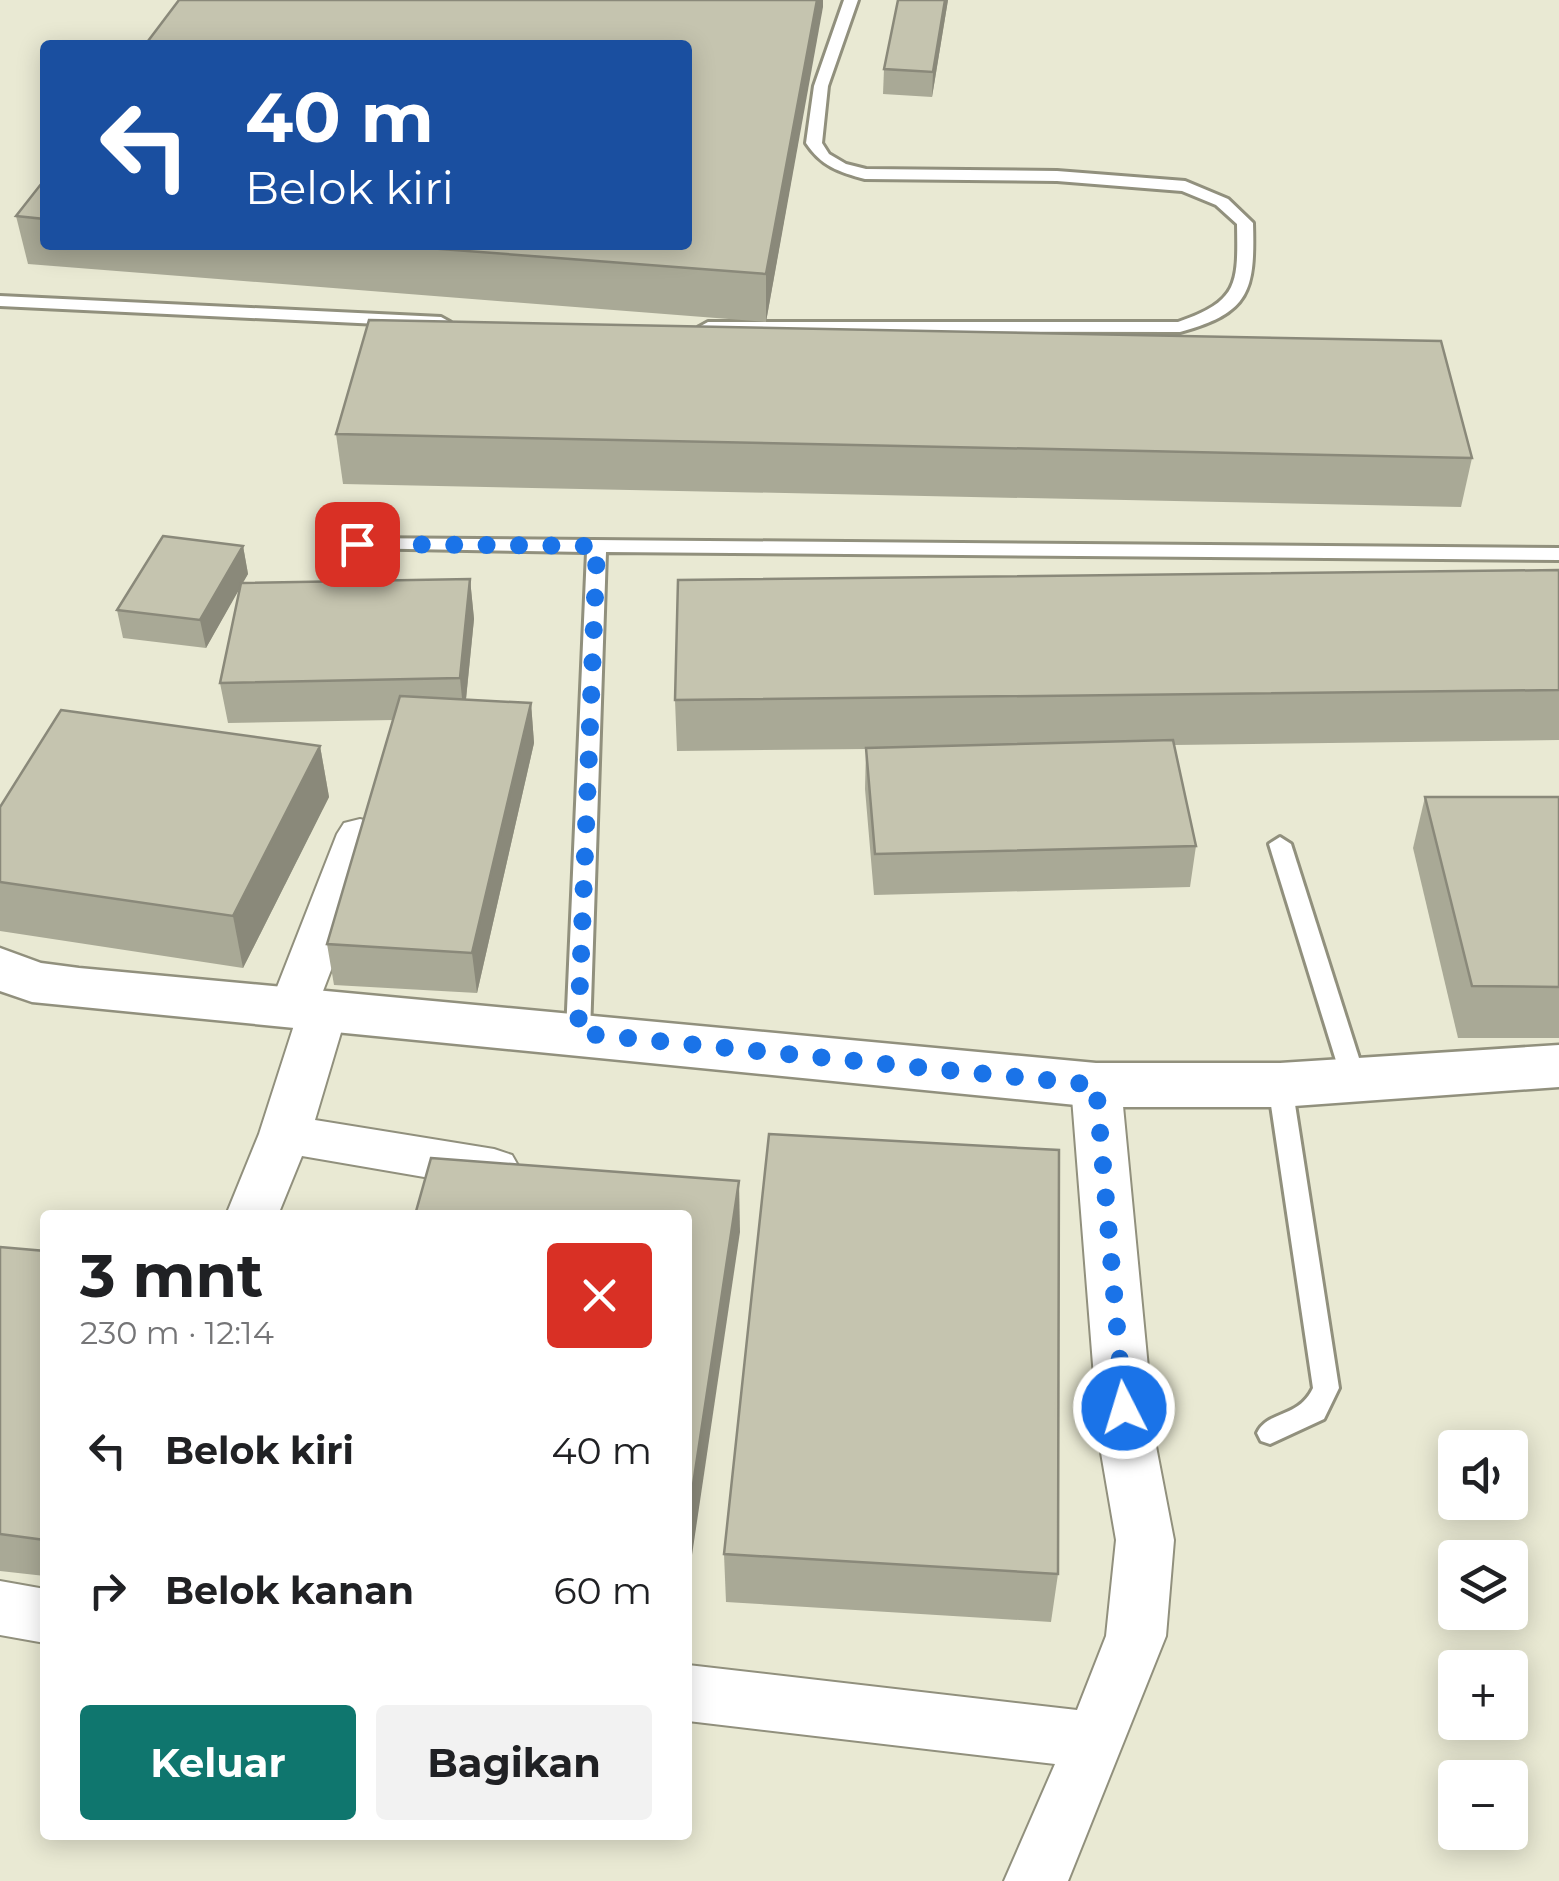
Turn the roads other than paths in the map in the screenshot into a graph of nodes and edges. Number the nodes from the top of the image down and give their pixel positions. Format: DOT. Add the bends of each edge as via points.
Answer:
graph roads {
  1 [pos="852,0"];
  2 [pos="0,301"];
  3 [pos="455,322"];
  4 [pos="693,327"];
  5 [pos="357,544"];
  6 [pos="597,546"];
  7 [pos="1559,554"];
  8 [pos="360,834"];
  9 [pos="1280,844"];
  10 [pos="0,968"];
  11 [pos="309,1007"];
  12 [pos="578,1033"];
  13 [pos="1559,1066"];
  14 [pos="1354,1080"];
  15 [pos="1096,1085"];
  16 [pos="1280,1085"];
  17 [pos="285,1134"];
  18 [pos="540,1175"];
  19 [pos="254,1210"];
  20 [pos="1270,1433"];
  21 [pos="0,1608"];
  22 [pos="40,1615"];
  23 [pos="692,1694"];
  24 [pos="1096,1742"];
  25 [pos="1036,1881"];
  1 -- 4 [label="lane" via="821,86 814,143 824,157 866,174 1058,176 1185,186 1222,202 1246,223 1248,281 1216,316 1180,327"];
  2 -- 3 [label="lane"];
  5 -- 6 [label="lane"];
  6 -- 7 [label="lane"];
  6 -- 12 [label="lane"];
  8 -- 11 [label="street"];
  9 -- 14 [label="lane"];
  10 -- 11 [label="street" via="32,982 79,988"];
  11 -- 12 [label="street"];
  11 -- 17 [label="street"];
  12 -- 15 [label="street"];
  13 -- 14 [label="street"];
  14 -- 16 [label="street"];
  15 -- 16 [label="street"];
  15 -- 24 [label="street" via="1127,1441 1145,1540 1136,1636"];
  16 -- 20 [label="lane" via="1326,1388 1315,1412"];
  17 -- 18 [label="street"];
  17 -- 19 [label="street"];
  21 -- 22 [label="street"];
  23 -- 24 [label="street"];
  24 -- 25 [label="street"];
}
